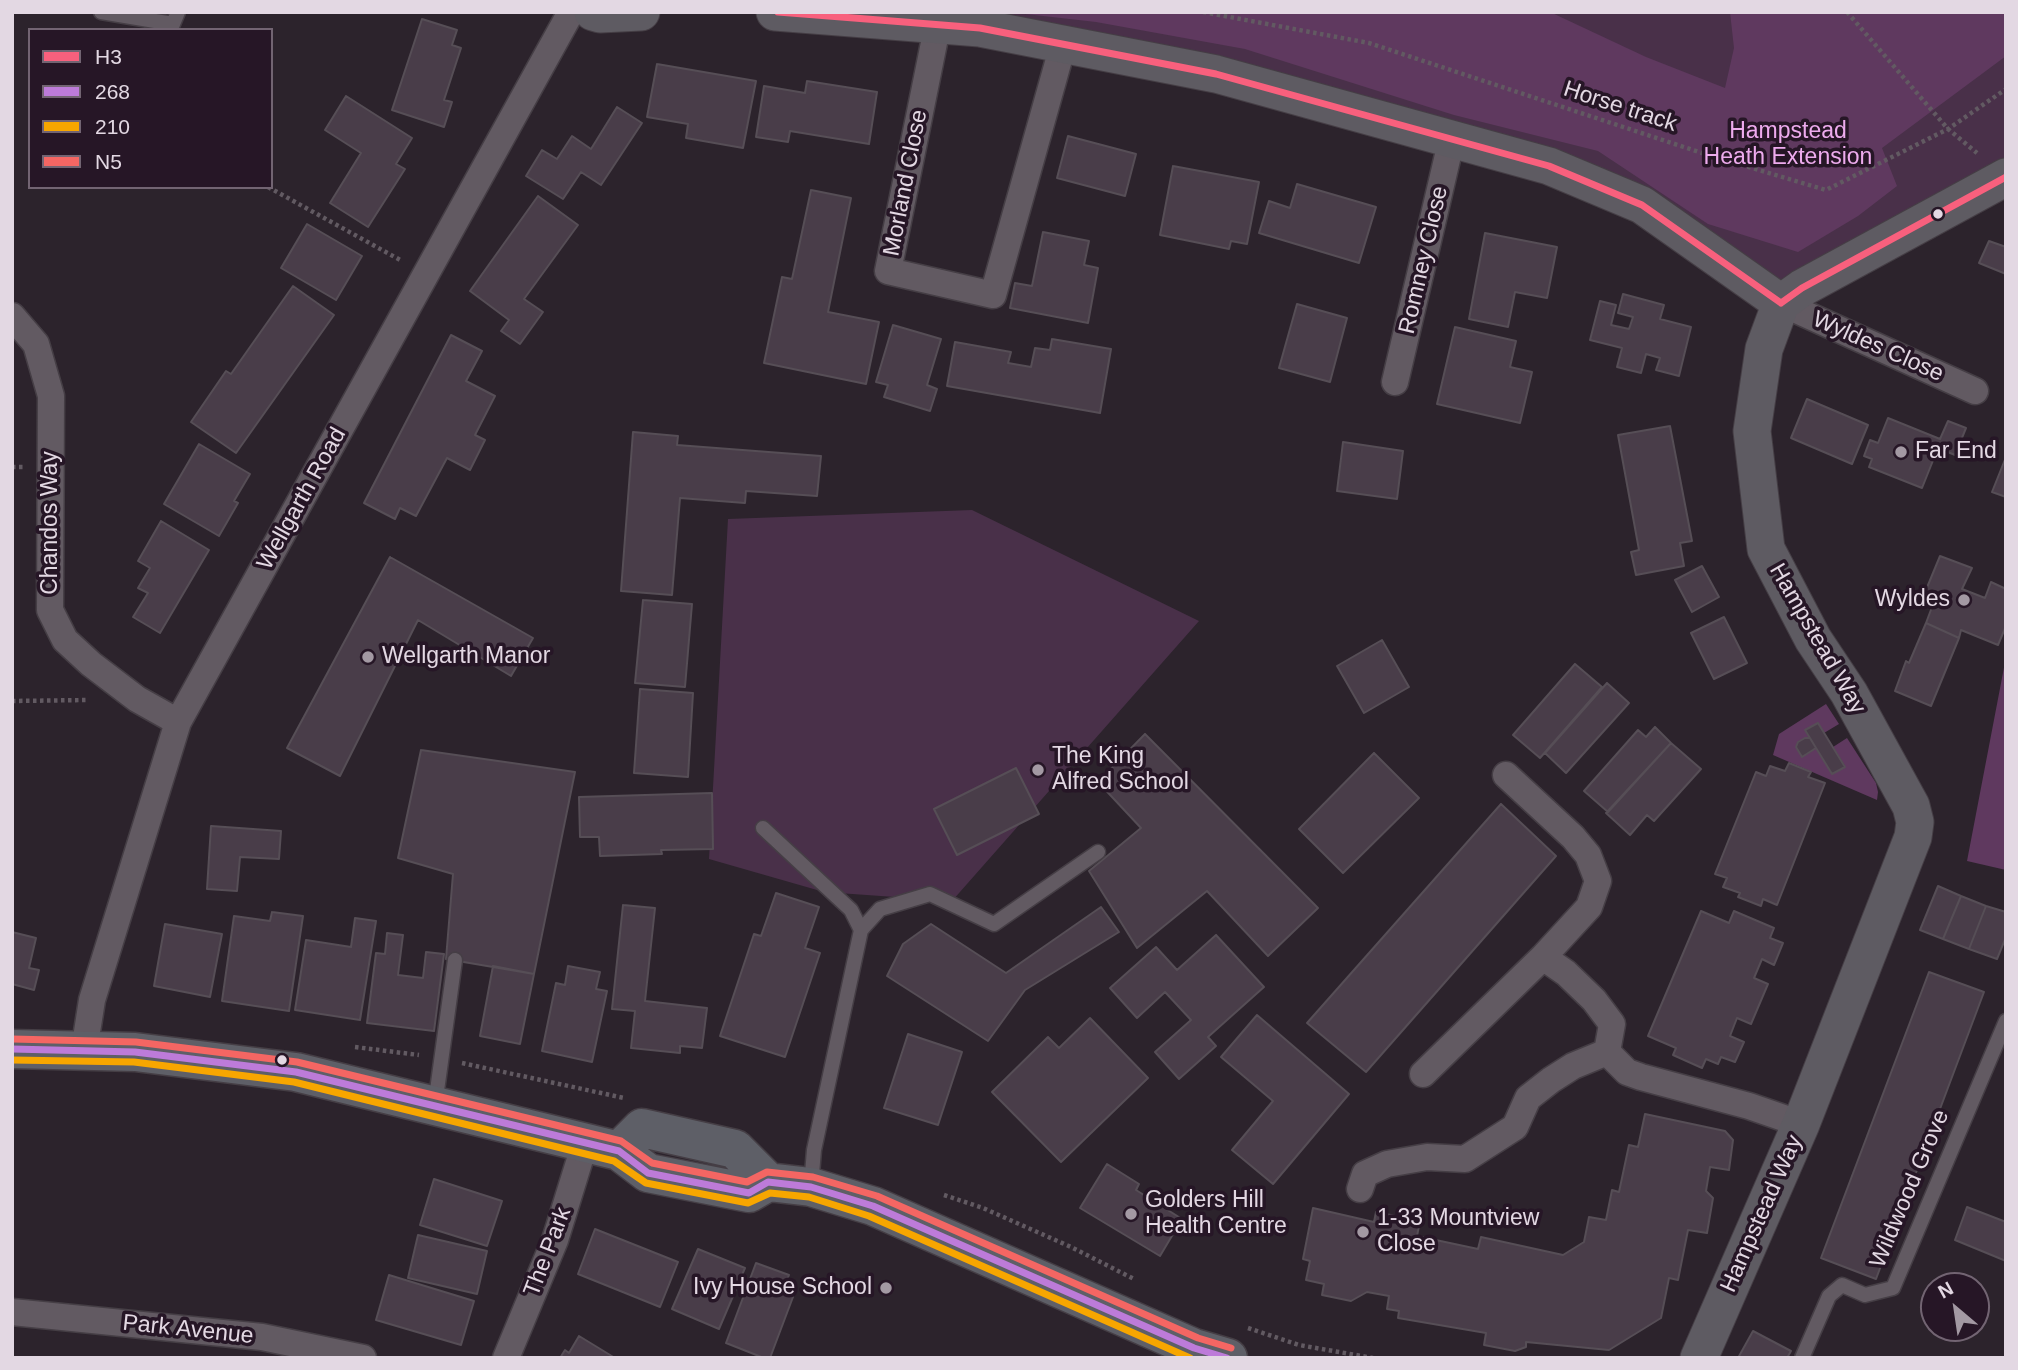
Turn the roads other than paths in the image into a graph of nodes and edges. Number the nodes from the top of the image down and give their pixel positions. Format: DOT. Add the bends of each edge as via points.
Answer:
graph roads {
  1 [pos="101,12"];
  2 [pos="178,12"];
  3 [pos="571,12"];
  4 [pos="593,12"];
  5 [pos="641,12"];
  6 [pos="775,12"];
  7 [pos="938,23"];
  8 [pos="1063,45"];
  9 [pos="1452,138"];
  10 [pos="1996,169"];
  11 [pos="1781,303"];
  12 [pos="12,316"];
  13 [pos="1395,382"];
  14 [pos="1975,391"];
  15 [pos="178,722"];
  16 [pos="1507,775"];
  17 [pos="763,828"];
  18 [pos="1098,852"];
  19 [pos="861,930"];
  20 [pos="1543,957"];
  21 [pos="455,960"];
  22 [pos="2006,1021"];
  23 [pos="12,1049"];
  24 [pos="84,1051"];
  25 [pos="1607,1052"];
  26 [pos="1423,1074"];
  27 [pos="435,1107"];
  28 [pos="1801,1124"];
  29 [pos="602,1147"];
  30 [pos="811,1187"];
  31 [pos="1360,1189"];
  32 [pos="12,1312"];
  33 [pos="363,1358"];
  34 [pos="506,1358"];
  35 [pos="1228,1358"];
  36 [pos="1699,1358"];
  37 [pos="1802,1358"];
  1 -- 2 [label="lane" via="173,24"];
  3 -- 15 [label="street, Wellgarth Road"];
  4 -- 5 [label="street"];
  6 -- 7 [label="street"];
  7 -- 8 [label="street"];
  7 -- 8 [label="street, Morland Close" via="888,271 993,295"];
  8 -- 9 [label="street" via="1216,74"];
  9 -- 11 [label="street" via="1549,166 1642,205"];
  9 -- 13 [label="street, Romney Close"];
  10 -- 11 [label="street"];
  11 -- 14 [label="street, Wyldes Close"];
  11 -- 28 [label="street, Hampstead Way" via="1764,349 1752,431 1766,549 1813,639 1905,794 1915,822"];
  12 -- 15 [label="street, Chandos Way" via="36,344 51,396 50,610 65,640 91,664 137,699"];
  15 -- 24 [label="street, Wellgarth Road" via="92,1000"];
  16 -- 20 [label="street" via="1573,837 1588,855 1598,881 1590,907"];
  17 -- 19 [label="lane" via="851,910"];
  18 -- 19 [label="lane" via="994,924 930,894 880,909"];
  19 -- 30 [label="lane" via="814,1150"];
  20 -- 25 [label="street" via="1594,1000 1612,1024"];
  20 -- 26 [label="street"];
  21 -- 27 [label="lane"];
  22 -- 37 [label="lane, Wildwood Grove" via="1893,1288 1865,1295 1842,1286 1829,1296"];
  23 -- 24 [label="main road"];
  24 -- 27 [label="main road" via="135,1052 296,1072"];
  25 -- 28 [label="street" via="1627,1072"];
  25 -- 31 [label="street" via="1551,1080 1528,1098 1515,1127 1465,1159 1427,1157 1387,1164 1365,1174"];
  27 -- 29 [label="main road"];
  28 -- 36 [label="street, Hampstead Way"];
  29 -- 30 [label="main road" via="648,1173 720,1189 750,1194 768,1182"];
  29 -- 34 [label="street, The Park" via="555,1240"];
  30 -- 35 [label="main road" via="873,1206 1194,1348"];
  32 -- 33 [label="street, Park Avenue" via="262,1337"];
}
